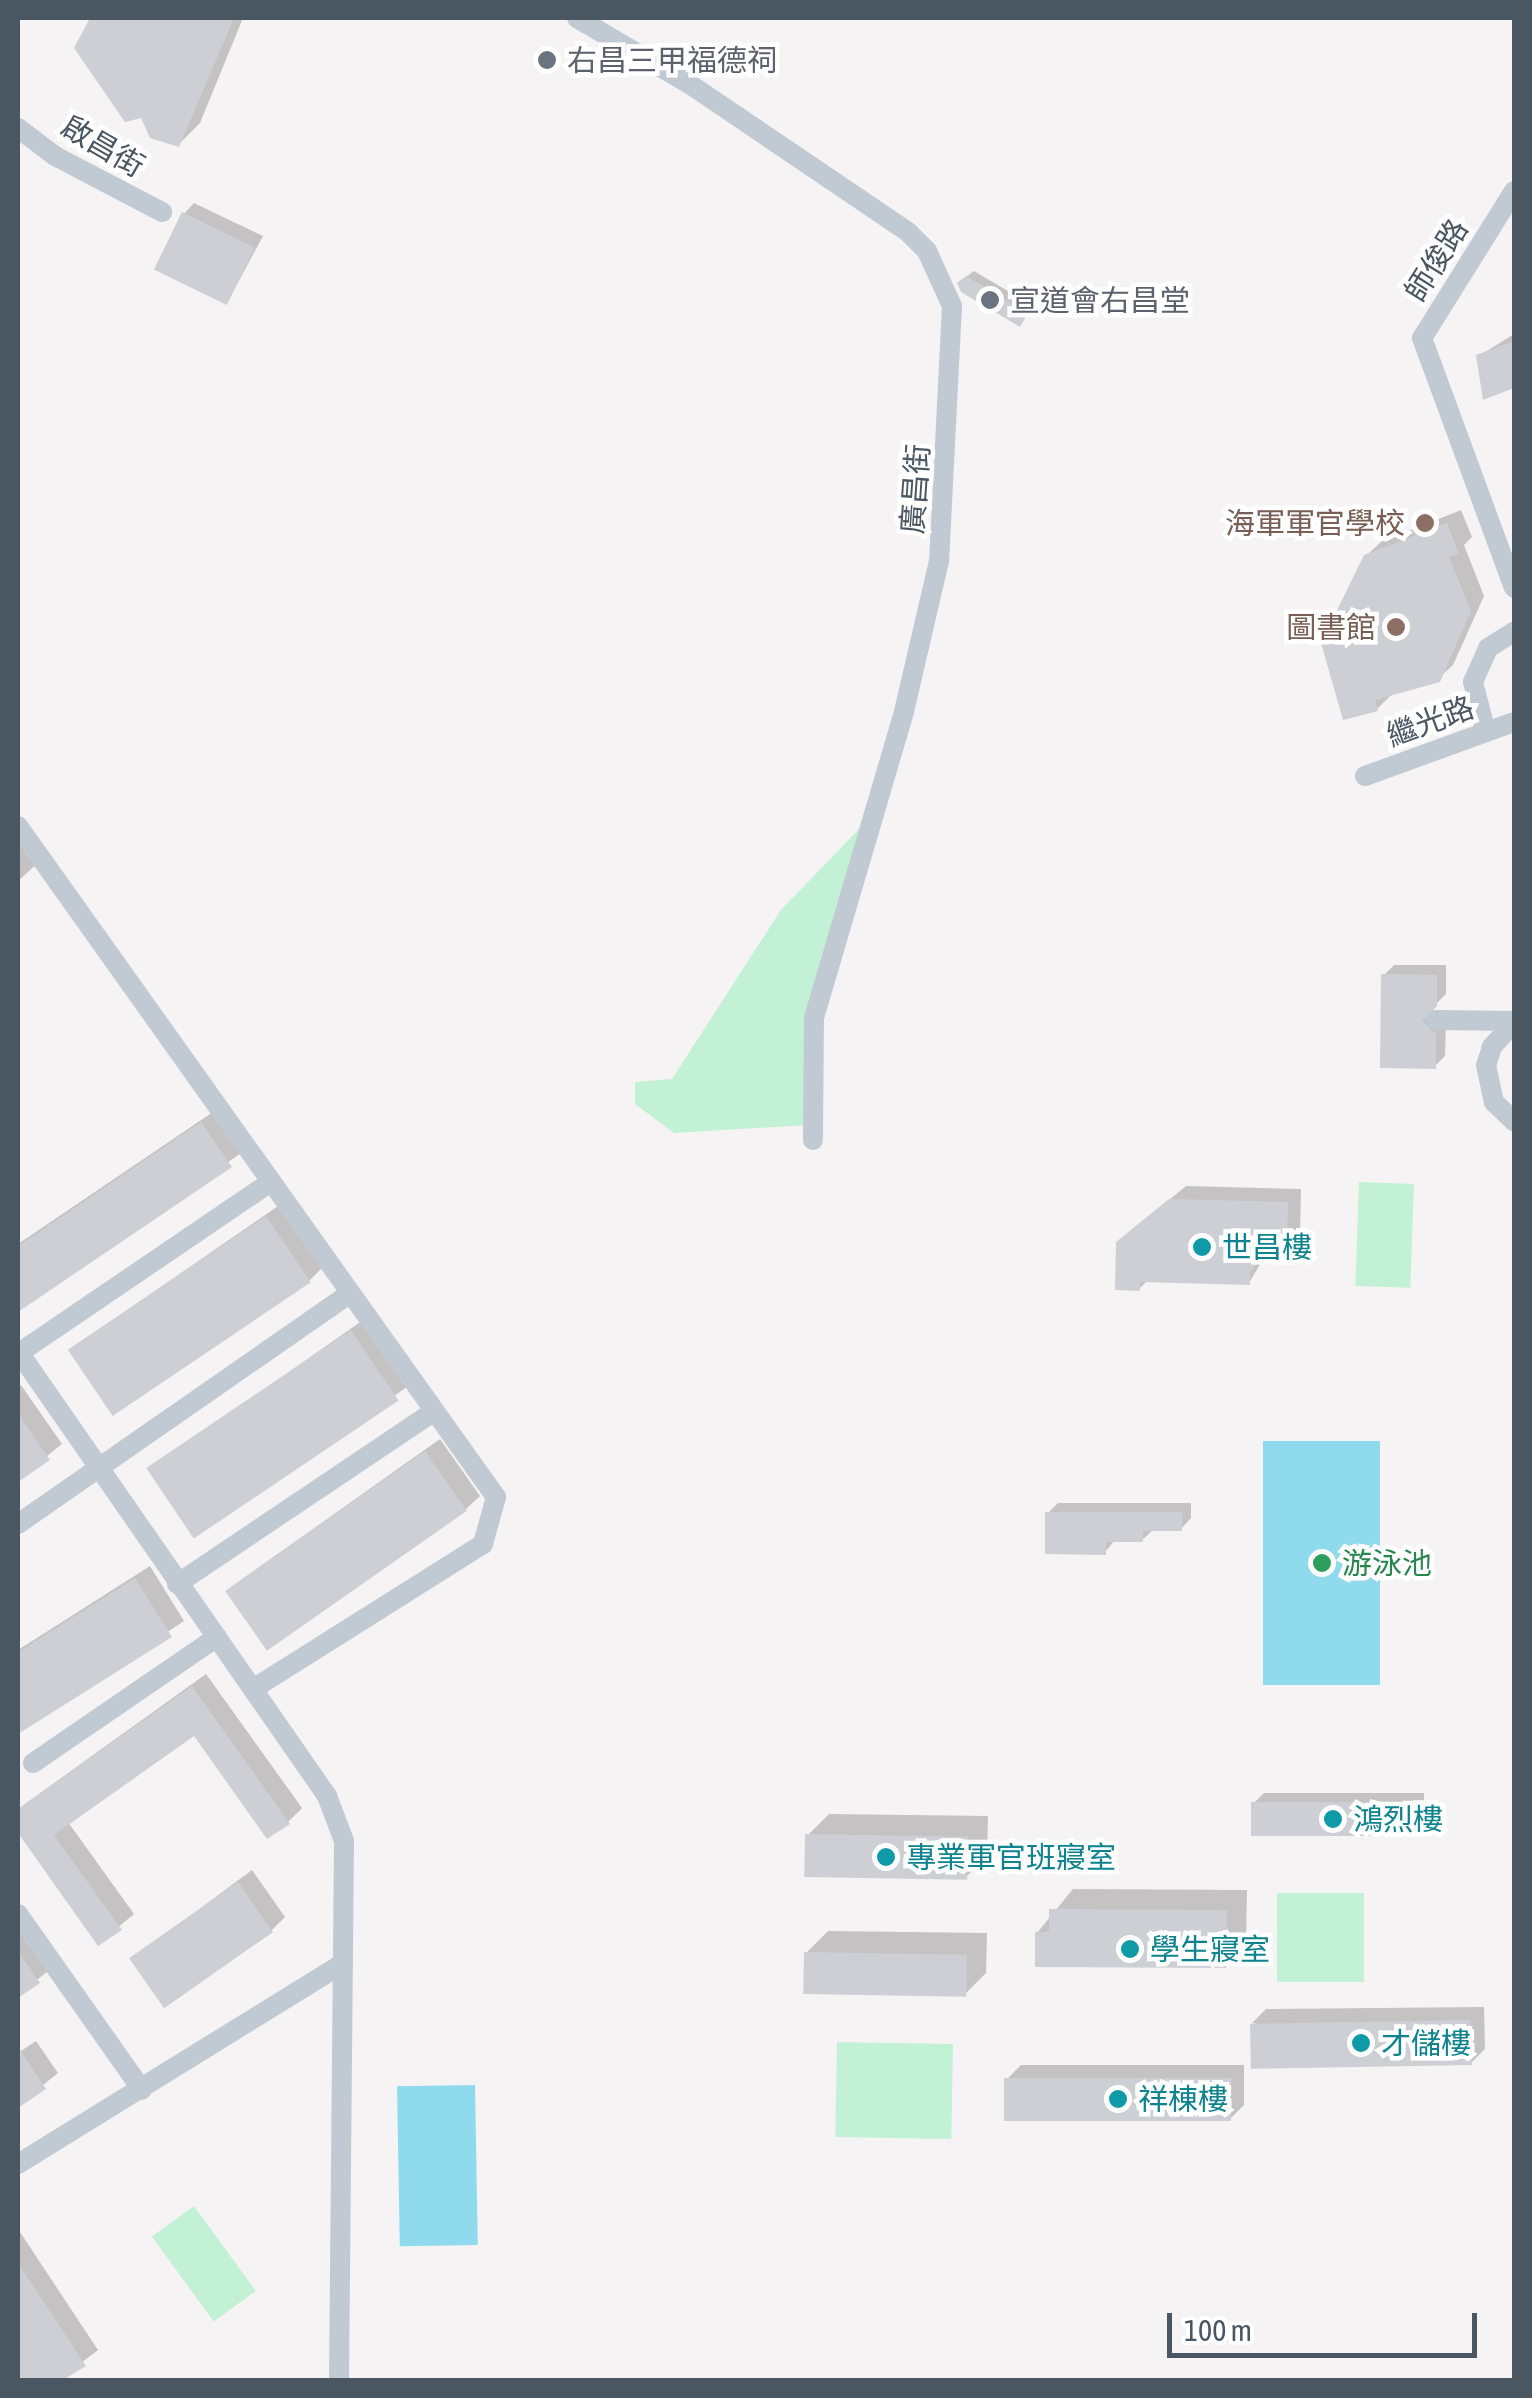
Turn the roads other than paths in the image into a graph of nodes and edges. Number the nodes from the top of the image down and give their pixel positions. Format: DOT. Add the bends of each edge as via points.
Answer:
graph roads {
  1 [pos="577,18"];
  2 [pos="18,128"];
  3 [pos="1514,192"];
  4 [pos="162,212"];
  5 [pos="1514,588"];
  6 [pos="1514,632"];
  7 [pos="1514,722"];
  8 [pos="1486,732"];
  9 [pos="1366,776"];
  10 [pos="18,826"];
  11 [pos="1436,1020"];
  12 [pos="1514,1022"];
  13 [pos="1514,1122"];
  14 [pos="813,1140"];
  15 [pos="271,1182"];
  16 [pos="350,1294"];
  17 [pos="18,1352"];
  18 [pos="434,1410"];
  19 [pos="99,1468"];
  20 [pos="18,1524"];
  21 [pos="176,1584"];
  22 [pos="217,1638"];
  23 [pos="252,1689"];
  24 [pos="33,1763"];
  25 [pos="18,1914"];
  26 [pos="343,1963"];
  27 [pos="142,2090"];
  28 [pos="18,2164"];
  29 [pos="339,2380"];
  1 -- 14 [label="street, 廣昌街" via="691,85 908,232 926,251 952,306 939,561 904,712 814,1018"];
  2 -- 4 [label="street, 啟昌街" via="54,156"];
  3 -- 5 [label="street, 師俊路" via="1422,338"];
  6 -- 8 [label="street" via="1488,648 1473,682"];
  7 -- 8 [label="street, 繼光路"];
  8 -- 9 [label="street, 繼光路"];
  10 -- 15 [label="street"];
  11 -- 12 [label="street"];
  12 -- 13 [label="street" via="1486,1065 1494,1102"];
  15 -- 16 [label="street"];
  15 -- 17 [label="street"];
  16 -- 18 [label="street"];
  16 -- 19 [label="street"];
  17 -- 19 [label="street"];
  18 -- 21 [label="street"];
  18 -- 23 [label="street" via="496,1497 483,1544"];
  19 -- 20 [label="street"];
  19 -- 21 [label="street"];
  21 -- 22 [label="street"];
  22 -- 23 [label="street"];
  22 -- 24 [label="street"];
  23 -- 26 [label="street" via="327,1796 344,1841"];
  25 -- 27 [label="street"];
  26 -- 27 [label="street"];
  26 -- 29 [label="street"];
  27 -- 28 [label="street"];
}
